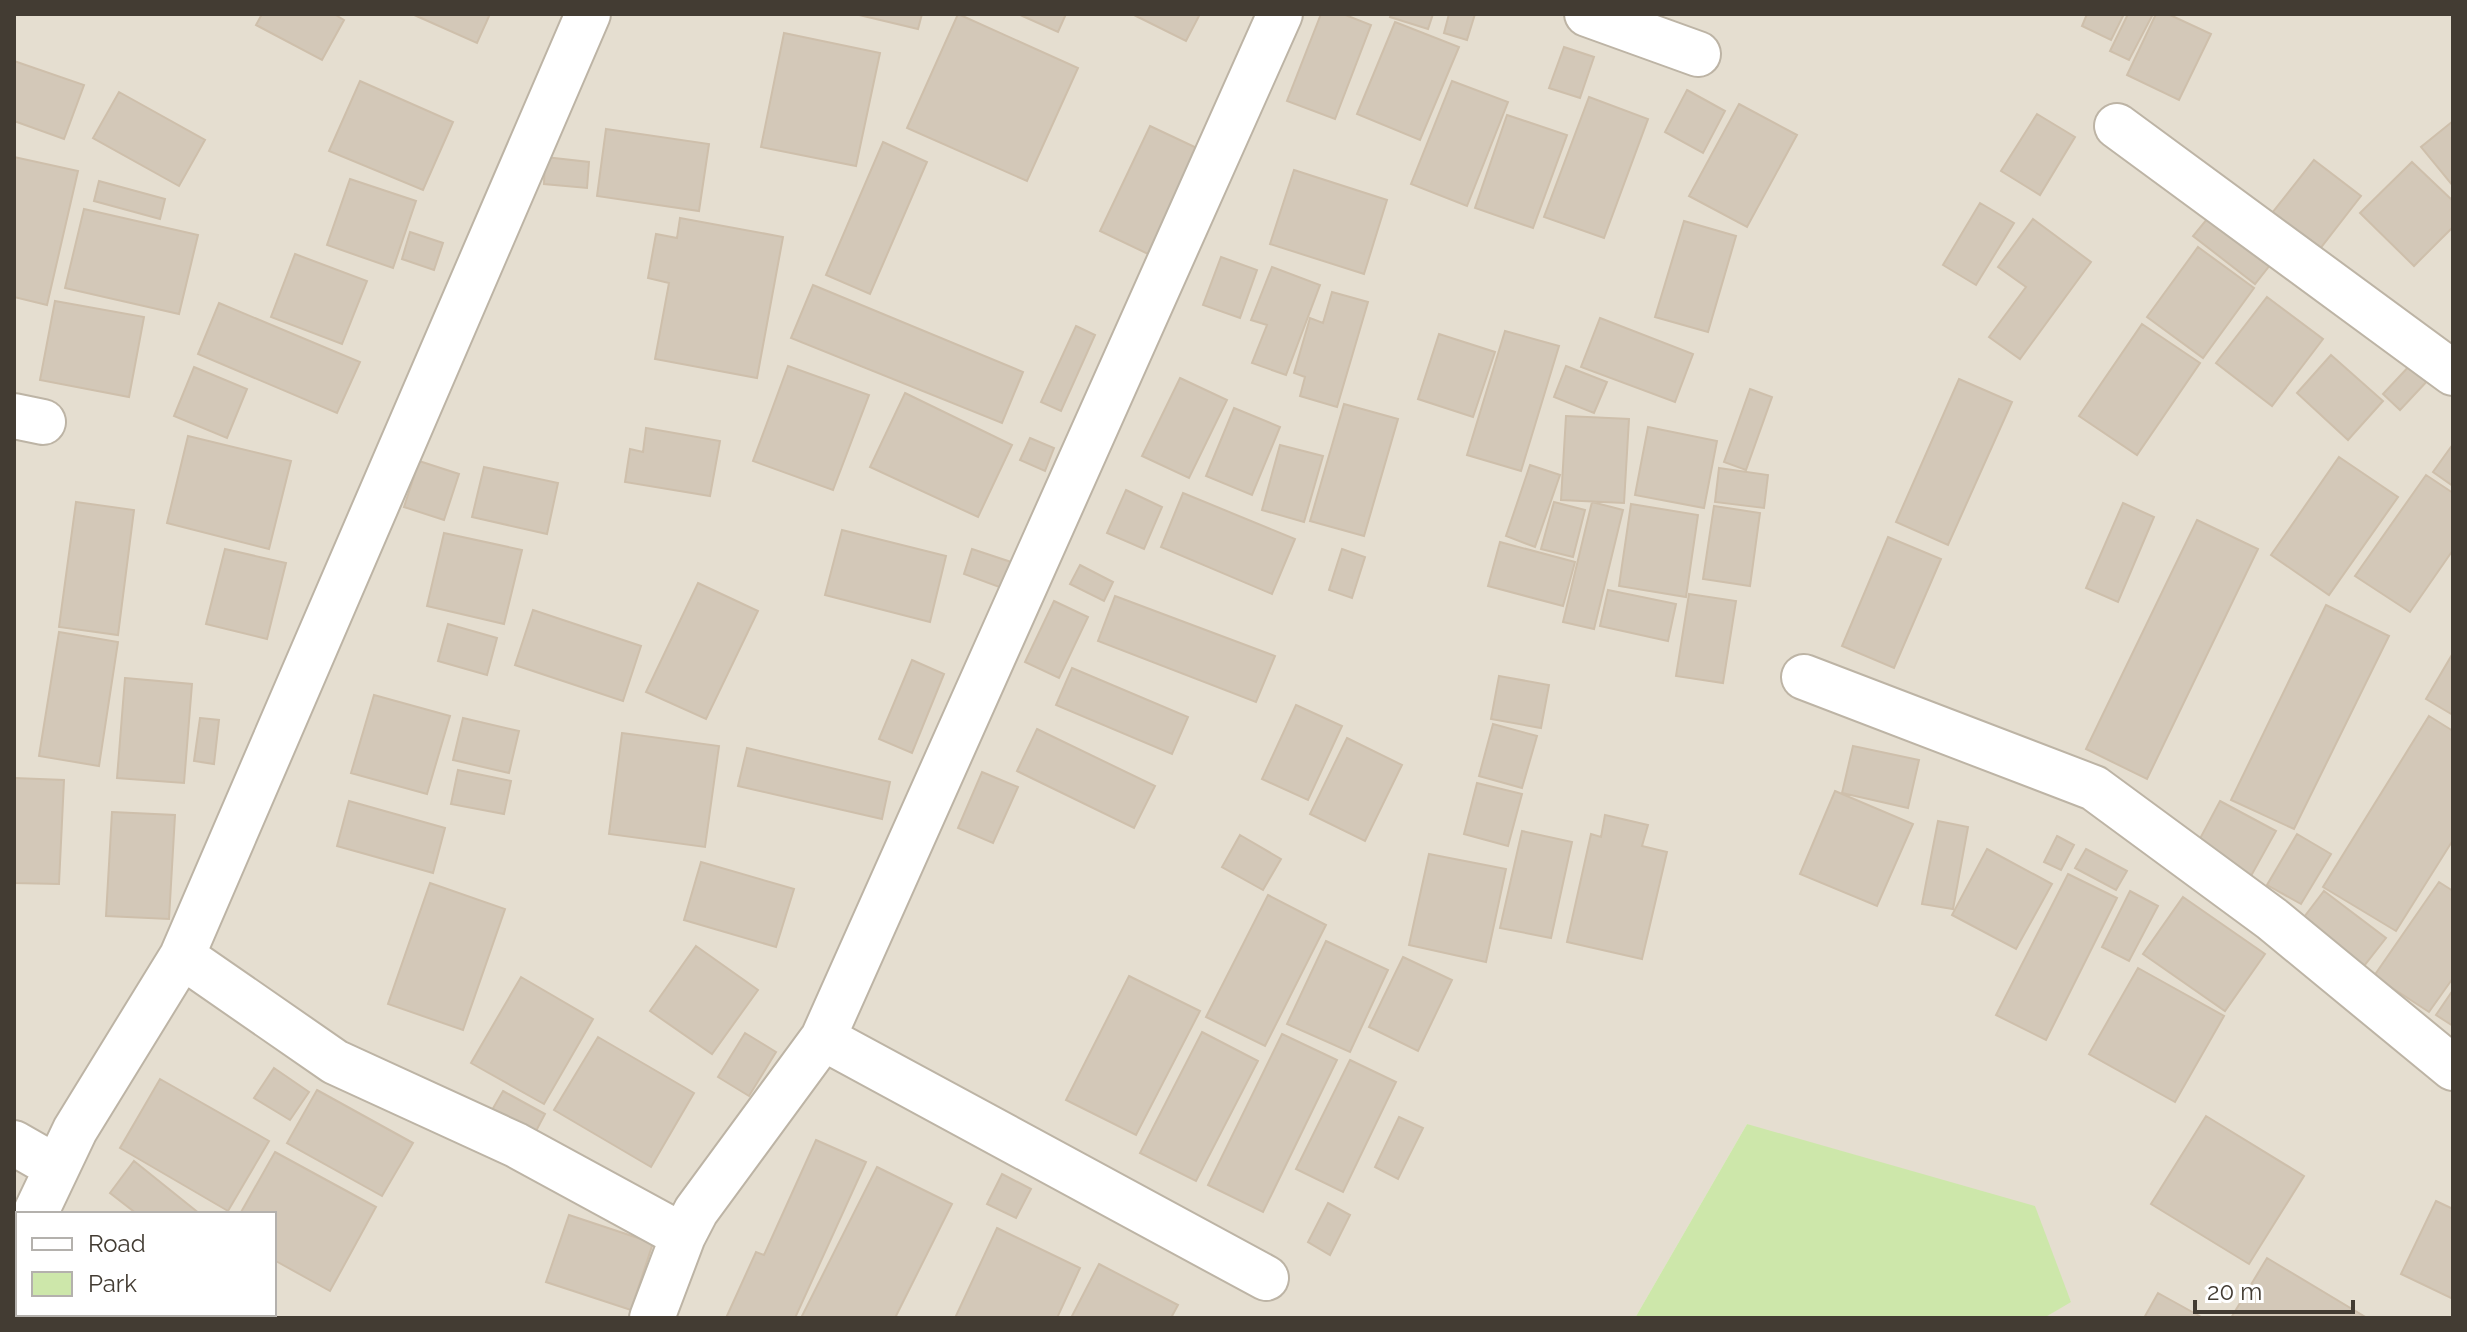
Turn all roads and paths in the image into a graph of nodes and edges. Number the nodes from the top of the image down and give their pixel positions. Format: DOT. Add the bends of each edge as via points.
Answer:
graph roads {
  1 [pos="588,14"];
  2 [pos="1280,14"];
  3 [pos="1587,14"];
  4 [pos="1698,54"];
  5 [pos="2117,126"];
  6 [pos="2453,373"];
  7 [pos="1804,677"];
  8 [pos="182,956"];
  9 [pos="823,1038"];
  10 [pos="2453,1068"];
  11 [pos="14,1143"];
  12 [pos="56,1167"];
  13 [pos="36,1212"];
  14 [pos="683,1236"];
  15 [pos="1266,1278"];
  16 [pos="652,1318"];
  1 -- 8 [label="street"];
  2 -- 9 [label="street"];
  3 -- 4 [label="street"];
  5 -- 6 [label="street"];
  7 -- 10 [label="street" via="2094,788 2272,919"];
  8 -- 12 [label="street"];
  8 -- 14 [label="street" via="335,1062 516,1145"];
  9 -- 14 [label="street"];
  9 -- 15 [label="street"];
  11 -- 12 [label="street"];
  12 -- 13 [label="street"];
  14 -- 16 [label="street"];
}
